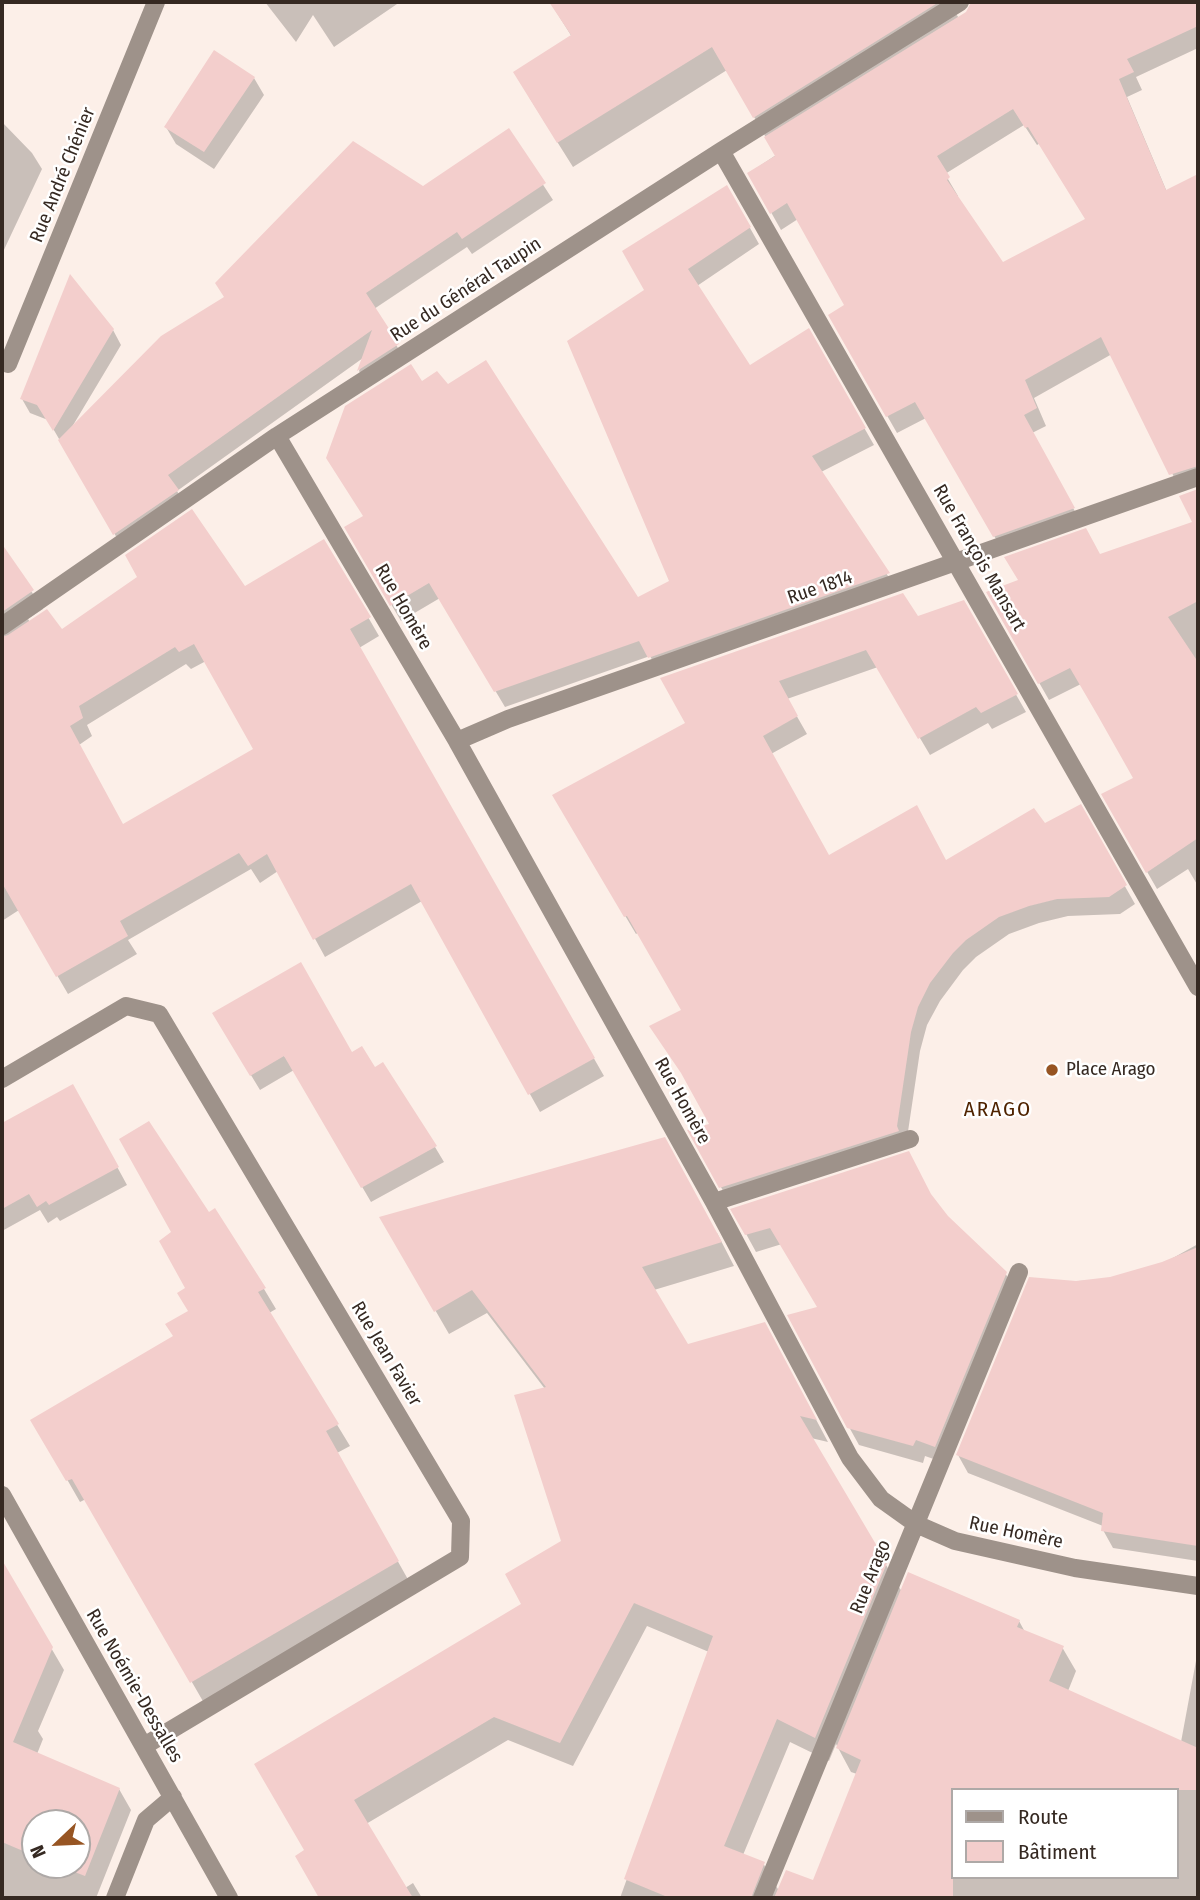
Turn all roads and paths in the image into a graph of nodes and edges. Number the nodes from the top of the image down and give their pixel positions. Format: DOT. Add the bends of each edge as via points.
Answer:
graph roads {
  1 [pos="156,2"];
  2 [pos="960,2"];
  3 [pos="721,152"];
  4 [pos="9,364"];
  5 [pos="277,436"];
  6 [pos="1198,477"];
  7 [pos="957,562"];
  8 [pos="2,626"];
  9 [pos="457,741"];
  10 [pos="1198,987"];
  11 [pos="2,1079"];
  12 [pos="910,1139"];
  13 [pos="714,1202"];
  14 [pos="1019,1272"];
  15 [pos="2,1495"];
  16 [pos="916,1524"];
  17 [pos="1198,1586"];
  18 [pos="144,1746"];
  19 [pos="173,1797"];
  20 [pos="115,1898"];
  21 [pos="229,1898"];
  22 [pos="762,1898"];
  1 -- 4 [label="street, Rue André Chénier"];
  2 -- 3 [label="street, Rue du Général Taupin"];
  3 -- 5 [label="street, Rue du Général Taupin"];
  3 -- 7 [label="street, Rue François Mansart"];
  5 -- 8 [label="street, Rue du Général Taupin"];
  5 -- 9 [label="street, Rue Homère"];
  6 -- 7 [label="street, Rue 1814"];
  7 -- 9 [label="street, Rue 1814" via="508,719"];
  7 -- 10 [label="street, Rue François Mansart"];
  9 -- 13 [label="street, Rue Homère"];
  11 -- 18 [label="street, Rue Jean Favier" via="126,1006 159,1014 461,1521 460,1556"];
  12 -- 13 [label="street"];
  13 -- 16 [label="street, Rue Homère" via="850,1458 881,1499"];
  14 -- 16 [label="street, Rue Arago"];
  15 -- 18 [label="street, Rue Noémie-Dessalles"];
  16 -- 17 [label="street, Rue Homère" via="955,1541 1048,1562"];
  16 -- 22 [label="street, Rue Arago"];
  18 -- 19 [label="street, Rue Noémie-Dessalles"];
  19 -- 20 [label="street" via="146,1820"];
  19 -- 21 [label="street, Rue Noémie-Dessalles"];
}
